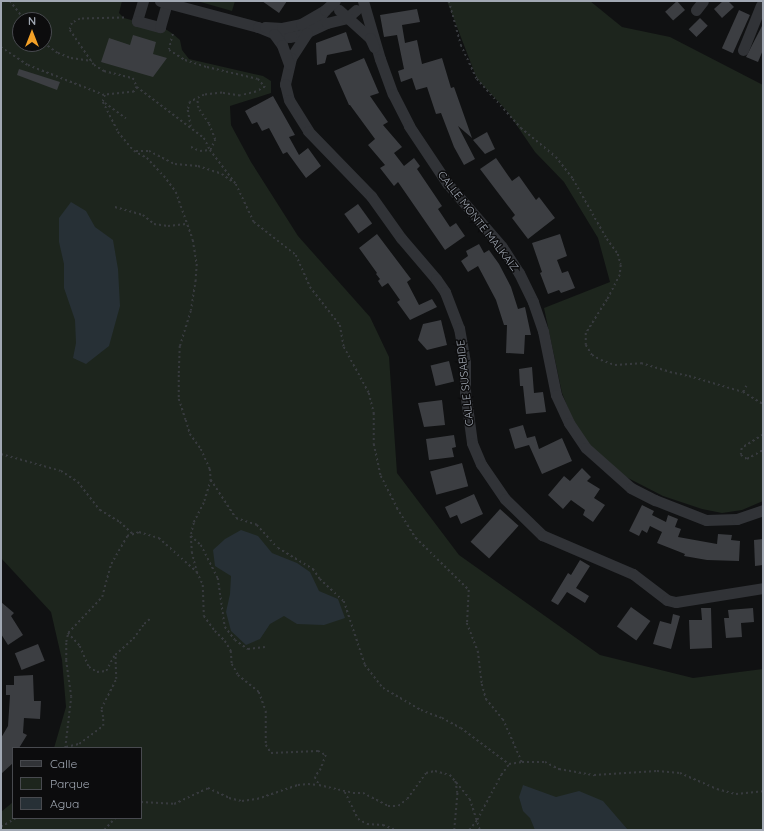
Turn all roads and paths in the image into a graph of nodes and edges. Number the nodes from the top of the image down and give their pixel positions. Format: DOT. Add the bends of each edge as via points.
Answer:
graph roads {
  1 [pos="10,1"];
  2 [pos="143,1"];
  3 [pos="449,1"];
  4 [pos="703,1"];
  5 [pos="164,2"];
  6 [pos="360,3"];
  7 [pos="336,4"];
  8 [pos="760,4"];
  9 [pos="325,10"];
  10 [pos="696,10"];
  11 [pos="19,12"];
  12 [pos="124,18"];
  13 [pos="347,18"];
  14 [pos="258,27"];
  15 [pos="307,33"];
  16 [pos="173,34"];
  17 [pos="274,34"];
  18 [pos="1,47"];
  19 [pos="52,49"];
  20 [pos="742,50"];
  21 [pos="380,58"];
  22 [pos="92,61"];
  23 [pos="289,64"];
  24 [pos="137,87"];
  25 [pos="104,95"];
  26 [pos="197,99"];
  27 [pos="103,102"];
  28 [pos="126,118"];
  29 [pos="191,127"];
  30 [pos="191,147"];
  31 [pos="210,150"];
  32 [pos="134,151"];
  33 [pos="236,184"];
  34 [pos="115,207"];
  35 [pos="187,224"];
  36 [pos="746,386"];
  37 [pos="743,392"];
  38 [pos="763,404"];
  39 [pos="763,434"];
  40 [pos="763,450"];
  41 [pos="1,454"];
  42 [pos="211,480"];
  43 [pos="763,510"];
  44 [pos="133,534"];
  45 [pos="191,536"];
  46 [pos="197,572"];
  47 [pos="763,588"];
  48 [pos="151,618"];
  49 [pos="68,633"];
  50 [pos="265,647"];
  51 [pos="115,655"];
  52 [pos="65,747"];
  53 [pos="522,762"];
  54 [pos="510,764"];
  55 [pos="455,781"];
  56 [pos="319,785"];
  57 [pos="763,791"];
  58 [pos="344,792"];
  59 [pos="142,802"];
  60 [pos="14,819"];
  61 [pos="114,819"];
  62 [pos="477,820"];
  63 [pos="1,828"];
  64 [pos="104,830"];
  65 [pos="396,830"];
  66 [pos="454,830"];
  67 [pos="469,830"];
  68 [pos="480,830"];
  1 -- 11 [label="path"];
  2 -- 5 [label="street" via="137,21 160,27"];
  3 -- 37 [label="path" via="461,46 477,79 521,128 556,156 573,179 618,254 620,275 586,333 586,345 592,355 615,365 641,363"];
  4 -- 10 [label="street"];
  5 -- 14 [label="street"];
  6 -- 7 [label="street" via="349,14"];
  6 -- 13 [label="street"];
  6 -- 21 [label="street, CALLE MONTE MALKAIZ"];
  7 -- 9 [label="street"];
  7 -- 13 [label="street, CALLE MONTE MALKAIZ"];
  8 -- 20 [label="street"];
  9 -- 14 [label="street" via="297,26"];
  9 -- 15 [label="street, CALLE SUSABIDE"];
  12 -- 22 [label="path" via="80,19 72,23 70,30"];
  13 -- 15 [label="street" via="327,23"];
  13 -- 21 [label="street, CALLE MONTE MALKAIZ" via="370,38"];
  14 -- 17 [label="street"];
  15 -- 17 [label="street" via="289,37"];
  15 -- 23 [label="street, CALLE SUSABIDE"];
  16 -- 26 [label="path" via="169,50 185,60 258,80 265,87 240,96 222,93 204,95"];
  17 -- 23 [label="street"];
  18 -- 25 [label="path" via="28,65"];
  19 -- 22 [label="path" via="71,58"];
  21 -- 43 [label="street, CALLE MONTE MALKAIZ" via="393,94 409,126 446,183 502,247 519,273 543,331 556,395 569,423 586,448 631,488 706,520 737,519"];
  22 -- 24 [label="path" via="104,71 133,78"];
  23 -- 47 [label="street, CALLE SUSABIDE" via="285,84 297,115 308,131 371,196 445,292 460,328 464,391 472,443 481,464 505,499 542,534 633,574 667,600 676,602"];
  24 -- 25 [label="path" via="134,92 126,94"];
  24 -- 29 [label="path"];
  25 -- 27 [label="path"];
  26 -- 29 [label="path" via="190,102 188,110"];
  26 -- 31 [label="path" via="198,108 214,133 215,140"];
  27 -- 28 [label="path"];
  27 -- 32 [label="path" via="118,132"];
  29 -- 31 [label="path" via="204,138"];
  30 -- 31 [label="path" via="200,151"];
  31 -- 33 [label="path"];
  32 -- 33 [label="path" via="149,151 175,164 198,166 222,174"];
  32 -- 35 [label="path" via="147,158 176,192"];
  33 -- 53 [label="path" via="254,222 296,255 310,286 340,325 344,347 369,393 374,413 374,444 381,476 416,538 469,590 467,624 478,651 486,700 503,719"];
  34 -- 35 [label="path" via="143,215 154,224"];
  35 -- 42 [label="path" via="197,264 191,311 180,346 180,398 190,434 201,449 210,469"];
  36 -- 37 [label="path"];
  37 -- 38 [label="path"];
  39 -- 40 [label="path" via="742,448 741,454 747,459"];
  41 -- 44 [label="path" via="61,471 78,482 100,510 120,522"];
  42 -- 45 [label="path"];
  42 -- 54 [label="path" via="236,518 257,525 278,548 313,569 344,601 365,665 383,688 421,710 461,728"];
  44 -- 46 [label="path" via="139,532 159,538"];
  44 -- 49 [label="path" via="128,536 111,564 102,597"];
  45 -- 46 [label="path"];
  45 -- 50 [label="path" via="201,545 218,578 225,627 235,640 248,649"];
  46 -- 56 [label="path" via="203,585 204,616 225,641 231,651 232,664 238,674 258,692 266,711 266,745 271,753 318,750 326,755 321,770 315,777"];
  48 -- 51 [label="path"];
  49 -- 51 [label="path" via="80,646 89,667 97,672 106,671"];
  49 -- 52 [label="path" via="66,660 71,697"];
  51 -- 52 [label="path" via="116,679 100,709 103,726 79,744"];
  53 -- 54 [label="path"];
  53 -- 57 [label="path" via="545,762 559,769 594,775 658,771 680,773 736,794"];
  54 -- 62 [label="path" via="501,775"];
  55 -- 58 [label="path" via="450,776 435,771 426,773 407,799 398,806 388,806 363,793"];
  55 -- 62 [label="path" via="470,798"];
  55 -- 66 [label="path" via="457,793"];
  56 -- 58 [label="path"];
  56 -- 59 [label="path" via="308,784 258,799 242,801 208,788 174,804"];
  58 -- 65 [label="path" via="358,819 367,824 383,825"];
  60 -- 63 [label="path"];
  61 -- 64 [label="path"];
  62 -- 67 [label="path"];
  62 -- 68 [label="path"];
}
